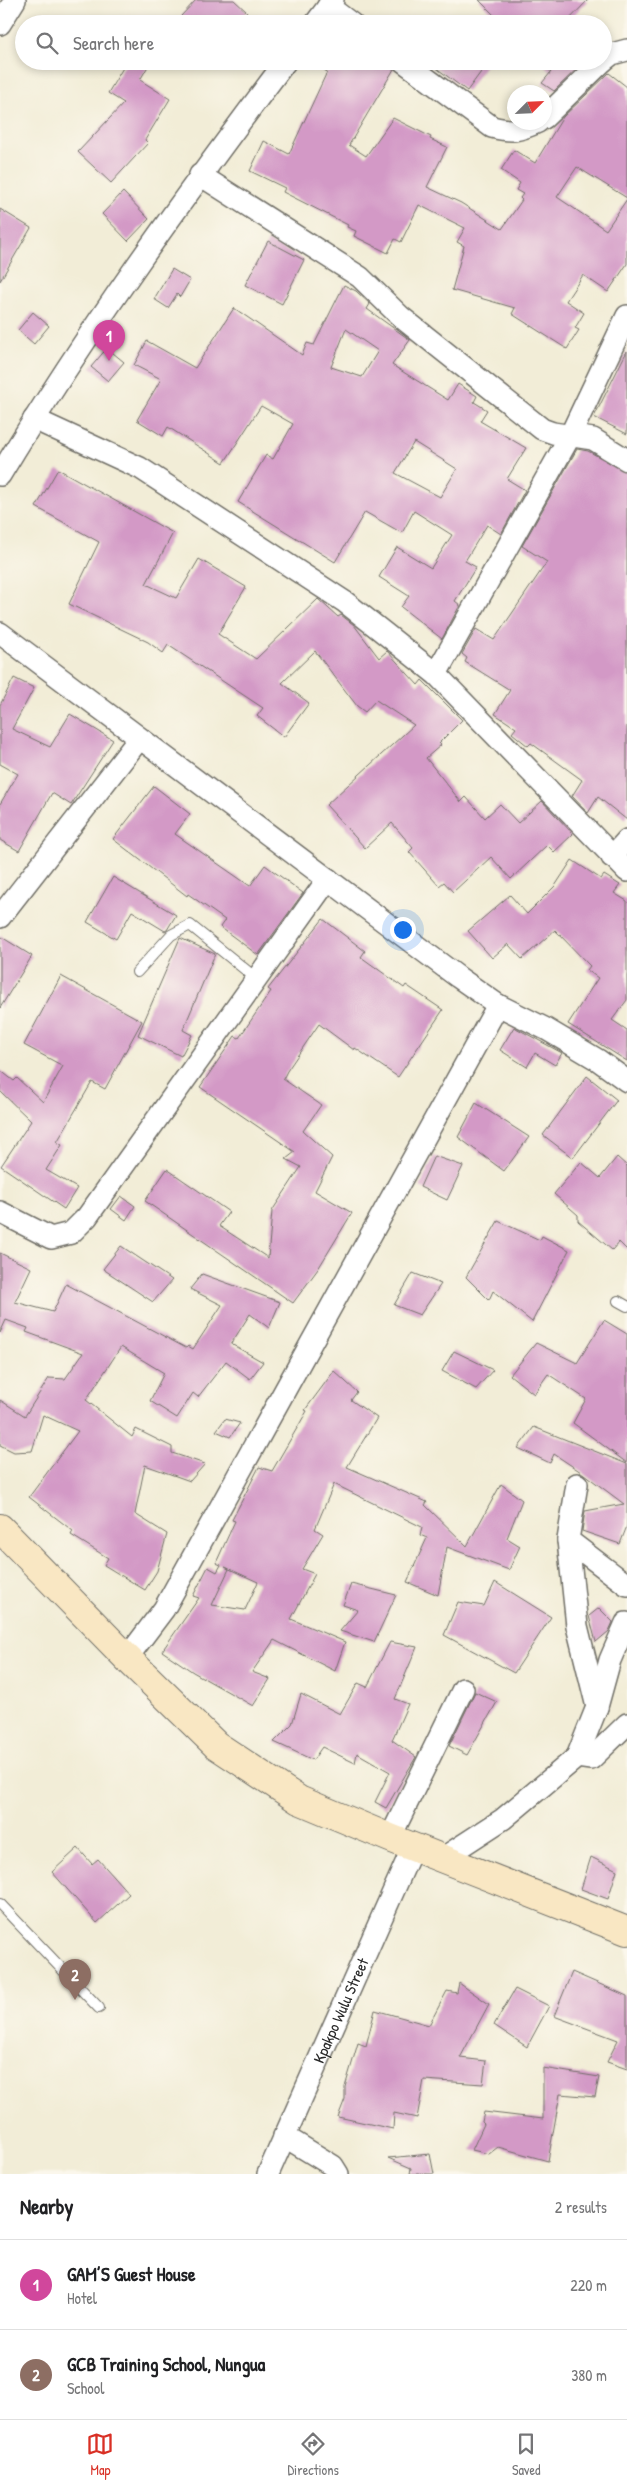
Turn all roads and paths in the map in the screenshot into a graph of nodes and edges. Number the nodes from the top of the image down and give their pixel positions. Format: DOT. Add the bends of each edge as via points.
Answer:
graph roads {
  1 [pos="15,0"];
  2 [pos="330,3"];
  3 [pos="321,15"];
  4 [pos="343,15"];
  5 [pos="0,24"];
  6 [pos="627,50"];
  7 [pos="612,54"];
  8 [pos="279,70"];
  9 [pos="415,70"];
  10 [pos="594,70"];
  11 [pos="552,110"];
  12 [pos="520,130"];
  13 [pos="200,175"];
  14 [pos="627,316"];
  15 [pos="34,420"];
  16 [pos="570,436"];
  17 [pos="627,460"];
  18 [pos="0,475"];
  19 [pos="0,633"];
  20 [pos="436,674"];
  21 [pos="139,739"];
  22 [pos="627,840"];
  23 [pos="620,864"];
  24 [pos="328,879"];
  25 [pos="0,917"];
  26 [pos="137,972"];
  27 [pos="257,979"];
  28 [pos="498,1005"];
  29 [pos="627,1081"];
  30 [pos="0,1212"];
  31 [pos="577,1484"];
  32 [pos="0,1528"];
  33 [pos="568,1540"];
  34 [pos="627,1584"];
  35 [pos="626,1623"];
  36 [pos="127,1658"];
  37 [pos="463,1689"];
  38 [pos="597,1707"];
  39 [pos="627,1724"];
  40 [pos="577,1757"];
  41 [pos="402,1843"];
  42 [pos="443,1858"];
  43 [pos="0,1904"];
  44 [pos="627,1931"];
  45 [pos="99,2008"];
  46 [pos="284,2136"];
  47 [pos="268,2174"];
  48 [pos="338,2174"];
  1 -- 5 [label="street"];
  2 -- 3 [label="street"];
  2 -- 4 [label="street"];
  6 -- 7 [label="street"];
  8 -- 13 [label="street"];
  9 -- 12 [label="street" via="492,127 509,132"];
  10 -- 11 [label="street"];
  13 -- 15 [label="street"];
  13 -- 16 [label="street" via="360,277 401,317 542,429"];
  14 -- 16 [label="street"];
  15 -- 18 [label="street"];
  15 -- 20 [label="street" via="140,468 345,602"];
  16 -- 17 [label="street" via="593,439"];
  16 -- 20 [label="street"];
  19 -- 21 [label="street"];
  20 -- 23 [label="street"];
  21 -- 24 [label="street"];
  21 -- 25 [label="street"];
  22 -- 23 [label="street"];
  24 -- 27 [label="street"];
  24 -- 28 [label="street"];
  26 -- 27 [label="lane" via="171,935 190,925"];
  27 -- 30 [label="street" via="87,1218 71,1233 51,1238"];
  28 -- 29 [label="street" via="546,1029"];
  28 -- 36 [label="street" via="164,1609"];
  31 -- 33 [label="street"];
  32 -- 36 [label="street"];
  33 -- 34 [label="street"];
  33 -- 38 [label="street" via="577,1626"];
  35 -- 38 [label="street" via="610,1660"];
  36 -- 41 [label="street" via="216,1745 300,1800"];
  37 -- 41 [label="street, Kpakpo Wulu Street"];
  38 -- 40 [label="street"];
  39 -- 40 [label="street" via="591,1759"];
  40 -- 42 [label="street" via="503,1818"];
  41 -- 42 [label="street"];
  41 -- 46 [label="street, Kpakpo Wulu Street"];
  42 -- 44 [label="street"];
  43 -- 45 [label="lane"];
  46 -- 47 [label="street, Kpakpo Wulu Street"];
  46 -- 48 [label="street" via="333,2166"];
}
